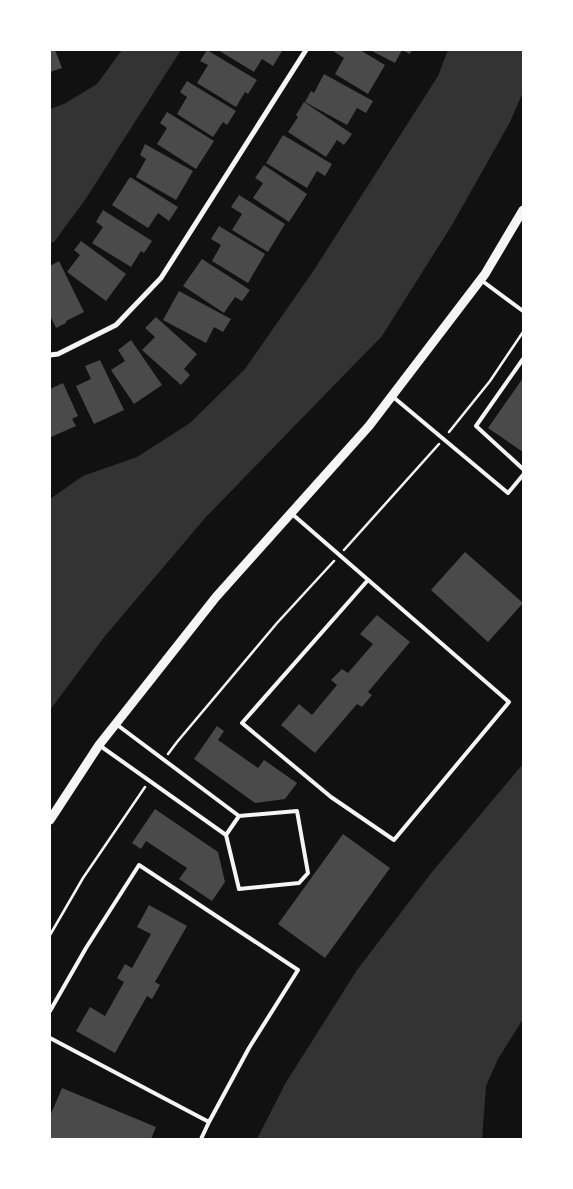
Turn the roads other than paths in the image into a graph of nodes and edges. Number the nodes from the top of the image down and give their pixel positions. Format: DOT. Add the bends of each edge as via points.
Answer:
graph roads {
  1 [pos="306,50"];
  2 [pos="523,210"];
  3 [pos="481,280"];
  4 [pos="523,311"];
  5 [pos="50,355"];
  6 [pos="523,359"];
  7 [pos="392,396"];
  8 [pos="523,469"];
  9 [pos="523,475"];
  10 [pos="291,513"];
  11 [pos="368,580"];
  12 [pos="116,724"];
  13 [pos="99,745"];
  14 [pos="239,816"];
  15 [pos="50,820"];
  16 [pos="226,835"];
  17 [pos="50,1011"];
  18 [pos="50,1038"];
  19 [pos="209,1122"];
  20 [pos="201,1139"];
  1 -- 5 [label="street" via="161,278 116,325"];
  2 -- 3 [label="street"];
  3 -- 4 [label="lane"];
  3 -- 7 [label="street"];
  6 -- 8 [label="lane" via="476,426"];
  7 -- 9 [label="lane" via="508,493"];
  7 -- 10 [label="street"];
  10 -- 11 [label="lane"];
  10 -- 12 [label="street" via="216,597"];
  11 -- 11 [label="lane" via="509,702 394,840 331,797 242,723"];
  12 -- 13 [label="street"];
  12 -- 14 [label="lane"];
  13 -- 15 [label="street"];
  13 -- 16 [label="lane"];
  14 -- 16 [label="lane"];
  14 -- 16 [label="lane" via="297,811 308,874 300,883 239,889"];
  17 -- 19 [label="lane" via="139,865 298,970 249,1048"];
  18 -- 19 [label="lane"];
  19 -- 20 [label="lane"];
}
